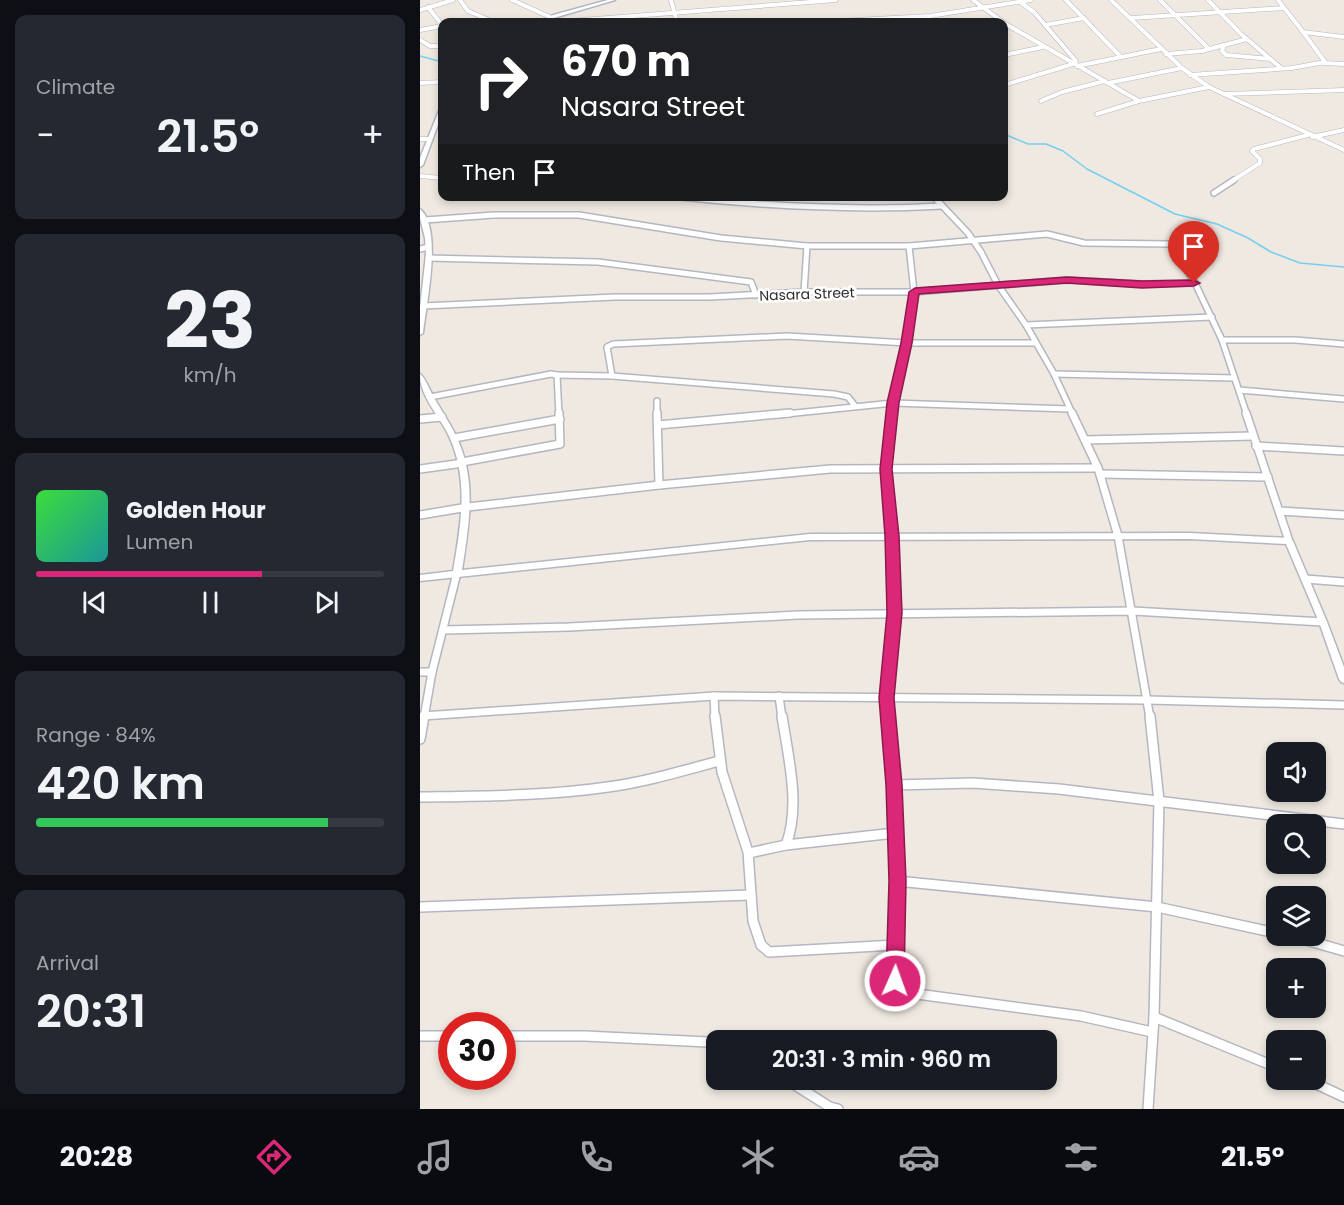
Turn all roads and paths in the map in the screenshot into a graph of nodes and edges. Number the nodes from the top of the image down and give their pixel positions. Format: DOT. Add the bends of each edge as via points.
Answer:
graph roads {
  1 [pos="453,0"];
  2 [pos="460,0"];
  3 [pos="512,0"];
  4 [pos="613,0"];
  5 [pos="671,0"];
  6 [pos="836,0"];
  7 [pos="973,0"];
  8 [pos="1031,0"];
  9 [pos="1066,0"];
  10 [pos="1111,0"];
  11 [pos="1160,0"];
  12 [pos="1208,0"];
  13 [pos="1278,0"];
  14 [pos="1020,2"];
  15 [pos="428,8"];
  16 [pos="1284,8"];
  17 [pos="984,9"];
  18 [pos="420,10"];
  19 [pos="1218,12"];
  20 [pos="674,13"];
  21 [pos="1174,14"];
  22 [pos="550,17"];
  23 [pos="485,18"];
  24 [pos="609,18"];
  25 [pos="676,18"];
  26 [pos="893,18"];
  27 [pos="996,18"];
  28 [pos="1084,18"];
  29 [pos="1132,18"];
  30 [pos="438,20"];
  31 [pos="1045,25"];
  32 [pos="438,26"];
  33 [pos="1008,26"];
  34 [pos="420,30"];
  35 [pos="1303,32"];
  36 [pos="1344,37"];
  37 [pos="1247,39"];
  38 [pos="420,40"];
  39 [pos="1224,45"];
  40 [pos="438,46"];
  41 [pos="1043,47"];
  42 [pos="1161,49"];
  43 [pos="1209,49"];
  44 [pos="1166,54"];
  45 [pos="1008,55"];
  46 [pos="1120,56"];
  47 [pos="1271,59"];
  48 [pos="1322,63"];
  49 [pos="1344,64"];
  50 [pos="1075,65"];
  51 [pos="1182,68"];
  52 [pos="1281,69"];
  53 [pos="1190,75"];
  54 [pos="438,82"];
  55 [pos="1107,82"];
  56 [pos="420,83"];
  57 [pos="1008,84"];
  58 [pos="1209,87"];
  59 [pos="1344,90"];
  60 [pos="1223,94"];
  61 [pos="1041,101"];
  62 [pos="1139,101"];
  63 [pos="1097,114"];
  64 [pos="438,119"];
  65 [pos="1344,130"];
  66 [pos="1310,136"];
  67 [pos="420,139"];
  68 [pos="430,139"];
  69 [pos="1344,150"];
  70 [pos="420,165"];
  71 [pos="420,176"];
  72 [pos="438,178"];
  73 [pos="1214,193"];
  74 [pos="721,201"];
  75 [pos="938,201"];
  76 [pos="942,206"];
  77 [pos="420,212"];
  78 [pos="425,220"];
  79 [pos="974,242"];
  80 [pos="807,246"];
  81 [pos="909,246"];
  82 [pos="428,247"];
  83 [pos="420,249"];
  84 [pos="428,258"];
  85 [pos="1194,283"];
  86 [pos="998,285"];
  87 [pos="804,292"];
  88 [pos="915,292"];
  89 [pos="756,295"];
  90 [pos="421,306"];
  91 [pos="1212,317"];
  92 [pos="1026,325"];
  93 [pos="420,333"];
  94 [pos="1222,340"];
  95 [pos="907,343"];
  96 [pos="1036,343"];
  97 [pos="1344,344"];
  98 [pos="1054,374"];
  99 [pos="557,375"];
  100 [pos="420,376"];
  101 [pos="612,376"];
  102 [pos="1234,378"];
  103 [pos="1239,390"];
  104 [pos="430,397"];
  105 [pos="1344,399"];
  106 [pos="657,401"];
  107 [pos="893,403"];
  108 [pos="855,406"];
  109 [pos="1070,409"];
  110 [pos="442,417"];
  111 [pos="420,419"];
  112 [pos="560,419"];
  113 [pos="658,425"];
  114 [pos="1252,436"];
  115 [pos="454,438"];
  116 [pos="1085,440"];
  117 [pos="1256,446"];
  118 [pos="1344,452"];
  119 [pos="463,463"];
  120 [pos="420,469"];
  121 [pos="886,469"];
  122 [pos="1099,471"];
  123 [pos="1268,477"];
  124 [pos="659,485"];
  125 [pos="468,507"];
  126 [pos="1280,511"];
  127 [pos="420,515"];
  128 [pos="1344,515"];
  129 [pos="892,536"];
  130 [pos="1118,536"];
  131 [pos="1289,541"];
  132 [pos="458,573"];
  133 [pos="420,578"];
  134 [pos="1306,579"];
  135 [pos="1344,582"];
  136 [pos="1132,611"];
  137 [pos="894,613"];
  138 [pos="1323,622"];
  139 [pos="443,630"];
  140 [pos="1340,659"];
  141 [pos="420,672"];
  142 [pos="432,672"];
  143 [pos="1344,679"];
  144 [pos="714,696"];
  145 [pos="779,696"];
  146 [pos="886,698"];
  147 [pos="1148,700"];
  148 [pos="1344,705"];
  149 [pos="423,716"];
  150 [pos="420,739"];
  151 [pos="719,761"];
  152 [pos="894,785"];
  153 [pos="420,797"];
  154 [pos="1159,801"];
  155 [pos="1344,824"];
  156 [pos="896,832"];
  157 [pos="786,845"];
  158 [pos="749,853"];
  159 [pos="897,881"];
  160 [pos="750,894"];
  161 [pos="420,907"];
  162 [pos="1157,907"];
  163 [pos="1266,931"];
  164 [pos="896,945"];
  165 [pos="1326,946"];
  166 [pos="1344,951"];
  167 [pos="1154,1017"];
  168 [pos="1152,1032"];
  169 [pos="420,1036"];
  170 [pos="438,1036"];
  171 [pos="516,1036"];
  172 [pos="706,1042"];
  173 [pos="1266,1062"];
  174 [pos="1326,1088"];
  175 [pos="803,1090"];
  176 [pos="1344,1097"];
  177 [pos="838,1109"];
  178 [pos="1148,1109"];
  1 -- 15 [label="street"];
  2 -- 23 [label="street" via="468,11"];
  3 -- 22 [label="street"];
  4 -- 22 [label="street"];
  5 -- 20 [label="street"];
  6 -- 20 [label="street"];
  7 -- 17 [label="street"];
  8 -- 14 [label="street"];
  9 -- 28 [label="street"];
  10 -- 29 [label="street"];
  11 -- 21 [label="street"];
  12 -- 19 [label="street"];
  13 -- 16 [label="street"];
  14 -- 17 [label="street"];
  14 -- 31 [label="street"];
  15 -- 18 [label="street"];
  15 -- 30 [label="street"];
  16 -- 19 [label="street"];
  16 -- 35 [label="street"];
  17 -- 26 [label="street"];
  17 -- 27 [label="street"];
  19 -- 21 [label="street"];
  19 -- 37 [label="street"];
  20 -- 24 [label="street"];
  20 -- 25 [label="street"];
  21 -- 29 [label="street"];
  21 -- 43 [label="street"];
  28 -- 31 [label="street"];
  28 -- 46 [label="street"];
  29 -- 42 [label="street"];
  31 -- 50 [label="street" via="1076,61"];
  32 -- 34 [label="street"];
  33 -- 41 [label="street"];
  35 -- 36 [label="street"];
  35 -- 48 [label="street" via="1323,57"];
  37 -- 39 [label="street"];
  37 -- 47 [label="street"];
  38 -- 40 [label="street"];
  39 -- 43 [label="street"];
  39 -- 47 [label="street" via="1222,51 1226,55"];
  41 -- 45 [label="street"];
  41 -- 50 [label="street"];
  42 -- 44 [label="street"];
  42 -- 46 [label="street"];
  43 -- 44 [label="street"];
  44 -- 51 [label="street"];
  46 -- 50 [label="street"];
  47 -- 52 [label="street"];
  48 -- 49 [label="street"];
  48 -- 52 [label="street"];
  50 -- 55 [label="street"];
  50 -- 57 [label="street"];
  51 -- 53 [label="street"];
  51 -- 55 [label="street"];
  52 -- 53 [label="street"];
  53 -- 58 [label="street"];
  54 -- 56 [label="street"];
  55 -- 61 [label="street"];
  55 -- 62 [label="street"];
  58 -- 60 [label="street"];
  58 -- 62 [label="street"];
  59 -- 60 [label="street"];
  60 -- 66 [label="street"];
  62 -- 63 [label="street"];
  64 -- 68 [label="street"];
  65 -- 66 [label="street"];
  66 -- 69 [label="street"];
  66 -- 73 [label="street" via="1254,149 1260,163"];
  67 -- 68 [label="street"];
  68 -- 70 [label="street"];
  71 -- 72 [label="street"];
  74 -- 76 [label="street" via="856,210"];
  75 -- 76 [label="street"];
  76 -- 79 [label="street"];
  77 -- 78 [label="street"];
  78 -- 80 [label="street" via="579,215 721,238"];
  78 -- 82 [label="street"];
  79 -- 81 [label="street"];
  79 -- 85 [label="street" via="1047,234 1084,243 1170,244"];
  79 -- 86 [label="street"];
  80 -- 81 [label="street"];
  80 -- 87 [label="street"];
  81 -- 88 [label="street"];
  82 -- 83 [label="street"];
  82 -- 84 [label="street"];
  84 -- 89 [label="street" via="544,259 627,266 751,282"];
  84 -- 90 [label="street" via="429,272"];
  85 -- 86 [label="street, Nasara Street" via="1067,280"];
  85 -- 91 [label="street"];
  86 -- 88 [label="street, Nasara Street"];
  86 -- 92 [label="street"];
  87 -- 88 [label="street, Nasara Street"];
  87 -- 89 [label="street, Nasara Street"];
  88 -- 95 [label="street"];
  89 -- 90 [label="street, Nasara Street"];
  90 -- 93 [label="street"];
  91 -- 92 [label="street"];
  91 -- 94 [label="street"];
  92 -- 96 [label="street"];
  94 -- 97 [label="street"];
  94 -- 102 [label="street"];
  95 -- 96 [label="street"];
  95 -- 101 [label="street" via="787,336 613,344 607,347"];
  95 -- 107 [label="street"];
  96 -- 98 [label="street"];
  98 -- 102 [label="street"];
  98 -- 109 [label="street"];
  99 -- 101 [label="street"];
  99 -- 104 [label="street"];
  99 -- 112 [label="street"];
  100 -- 104 [label="street"];
  101 -- 108 [label="street" via="842,395"];
  102 -- 103 [label="street"];
  103 -- 105 [label="street"];
  103 -- 114 [label="street"];
  104 -- 110 [label="street"];
  106 -- 113 [label="street"];
  107 -- 108 [label="street"];
  107 -- 109 [label="street"];
  107 -- 121 [label="street"];
  108 -- 113 [label="street"];
  109 -- 116 [label="street"];
  110 -- 111 [label="street"];
  110 -- 115 [label="street"];
  112 -- 115 [label="street"];
  112 -- 119 [label="street" via="559,445"];
  113 -- 124 [label="street"];
  114 -- 116 [label="street"];
  114 -- 117 [label="street"];
  115 -- 119 [label="street"];
  116 -- 122 [label="street"];
  117 -- 118 [label="street"];
  117 -- 123 [label="street"];
  119 -- 120 [label="street"];
  119 -- 125 [label="street"];
  121 -- 122 [label="street"];
  121 -- 124 [label="street" via="830,469"];
  121 -- 129 [label="street"];
  122 -- 123 [label="street"];
  122 -- 130 [label="street"];
  123 -- 126 [label="street"];
  124 -- 125 [label="street"];
  125 -- 127 [label="street"];
  125 -- 132 [label="street"];
  126 -- 128 [label="street"];
  126 -- 131 [label="street"];
  129 -- 130 [label="street"];
  129 -- 132 [label="street" via="767,540"];
  129 -- 137 [label="street"];
  130 -- 131 [label="street"];
  130 -- 136 [label="street"];
  131 -- 134 [label="street"];
  132 -- 133 [label="street"];
  132 -- 139 [label="street"];
  134 -- 135 [label="street"];
  134 -- 138 [label="street"];
  136 -- 137 [label="street"];
  136 -- 138 [label="street"];
  136 -- 147 [label="street"];
  137 -- 139 [label="street"];
  137 -- 146 [label="street"];
  138 -- 140 [label="street"];
  139 -- 142 [label="street"];
  140 -- 143 [label="street"];
  141 -- 142 [label="street"];
  142 -- 149 [label="street"];
  144 -- 145 [label="street"];
  144 -- 149 [label="street"];
  144 -- 151 [label="street"];
  145 -- 146 [label="street"];
  145 -- 157 [label="street" via="793,809"];
  146 -- 147 [label="street"];
  146 -- 152 [label="street"];
  147 -- 148 [label="street"];
  147 -- 154 [label="street"];
  149 -- 150 [label="street"];
  151 -- 153 [label="street" via="594,789"];
  151 -- 158 [label="street"];
  152 -- 154 [label="street" via="973,783"];
  152 -- 156 [label="street"];
  154 -- 155 [label="street"];
  154 -- 162 [label="street"];
  156 -- 157 [label="street"];
  156 -- 159 [label="street"];
  157 -- 158 [label="street"];
  158 -- 160 [label="street"];
  159 -- 162 [label="street"];
  159 -- 164 [label="street"];
  160 -- 161 [label="street"];
  160 -- 164 [label="street" via="757,939 769,952"];
  162 -- 163 [label="street"];
  162 -- 167 [label="street"];
  164 -- 168 [label="street" via="895,981 905,991 1081,1016"];
  165 -- 166 [label="street"];
  167 -- 168 [label="street"];
  167 -- 173 [label="street"];
  168 -- 178 [label="street"];
  169 -- 170 [label="street"];
  171 -- 172 [label="street" via="585,1035"];
  174 -- 176 [label="street"];
  175 -- 177 [label="street"];
}
